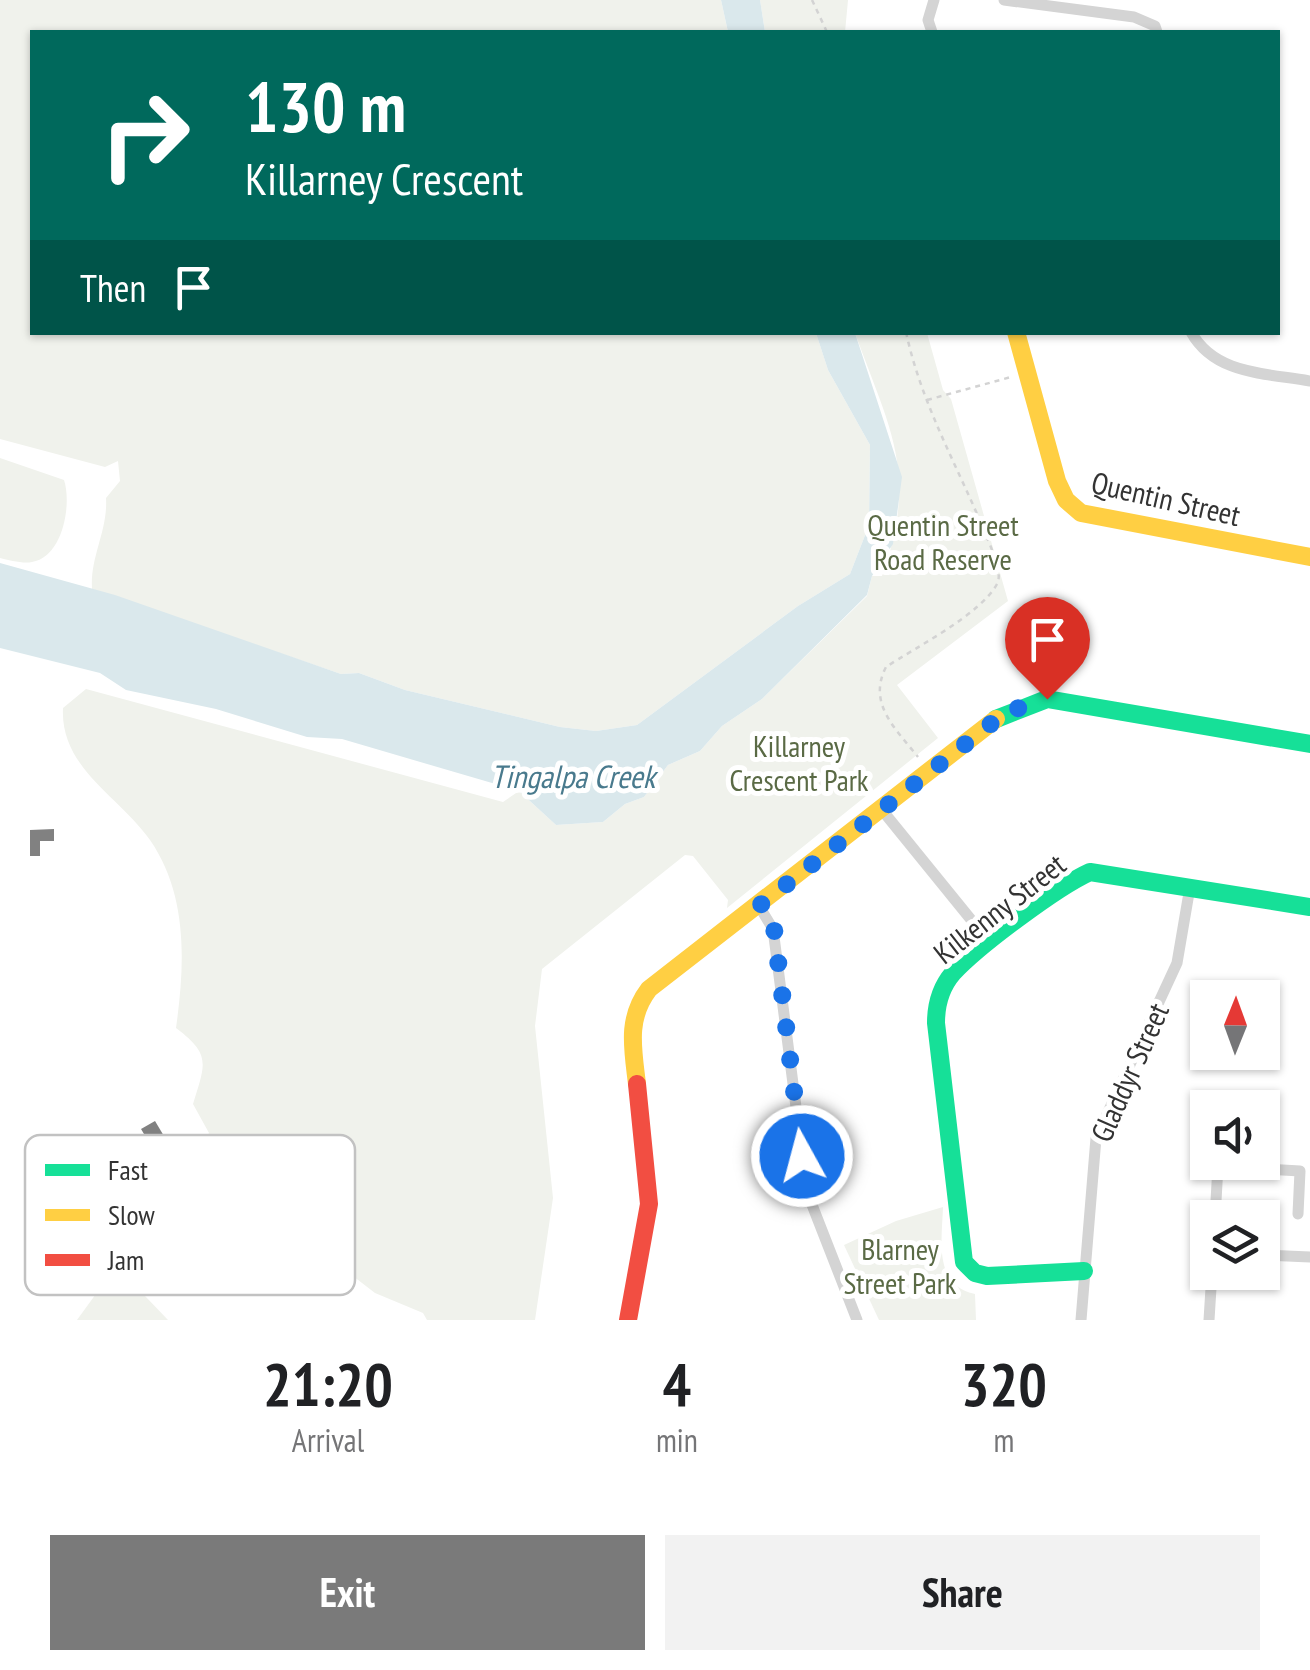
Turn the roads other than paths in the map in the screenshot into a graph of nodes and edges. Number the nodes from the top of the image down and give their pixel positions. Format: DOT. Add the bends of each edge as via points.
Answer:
graph roads {
  1 [pos="934,0"];
  2 [pos="1004,0"];
  3 [pos="1156,29"];
  4 [pos="931,30"];
  5 [pos="1017,335"];
  6 [pos="1192,335"];
  7 [pos="1310,381"];
  8 [pos="1310,557"];
  9 [pos="1310,744"];
  10 [pos="882,810"];
  11 [pos="1190,886"];
  12 [pos="759,906"];
  13 [pos="1310,907"];
  14 [pos="990,943"];
  15 [pos="1216,1200"];
  16 [pos="1298,1214"];
  17 [pos="1280,1256"];
  18 [pos="1310,1257"];
  19 [pos="1084,1271"];
  20 [pos="1211,1290"];
  21 [pos="628,1320"];
  22 [pos="858,1320"];
  23 [pos="1081,1320"];
  24 [pos="1209,1320"];
  1 -- 4 [label="street"];
  2 -- 3 [label="street" via="1134,17"];
  5 -- 8 [label="street, Quentin Street" via="1057,481 1081,513"];
  6 -- 7 [label="street" via="1205,354 1228,367"];
  9 -- 10 [label="street" via="1047,699 1006,712"];
  10 -- 12 [label="street"];
  10 -- 14 [label="street"];
  11 -- 13 [label="street, Kilkenny Street"];
  11 -- 14 [label="street, Kilkenny Street" via="1103,872 1077,876"];
  11 -- 19 [label="street, Gladdyr Street" via="1177,963 1096,1138"];
  12 -- 21 [label="street" via="648,990 633,1014 649,1204"];
  12 -- 22 [label="street" via="774,928 807,1192"];
  14 -- 19 [label="street, Kilkenny Street" via="952,974 936,1004 964,1262 987,1276"];
  15 -- 16 [label="street" via="1218,1166 1300,1170"];
  17 -- 18 [label="street"];
  19 -- 23 [label="street, Gladdyr Street"];
  20 -- 24 [label="street"];
}
